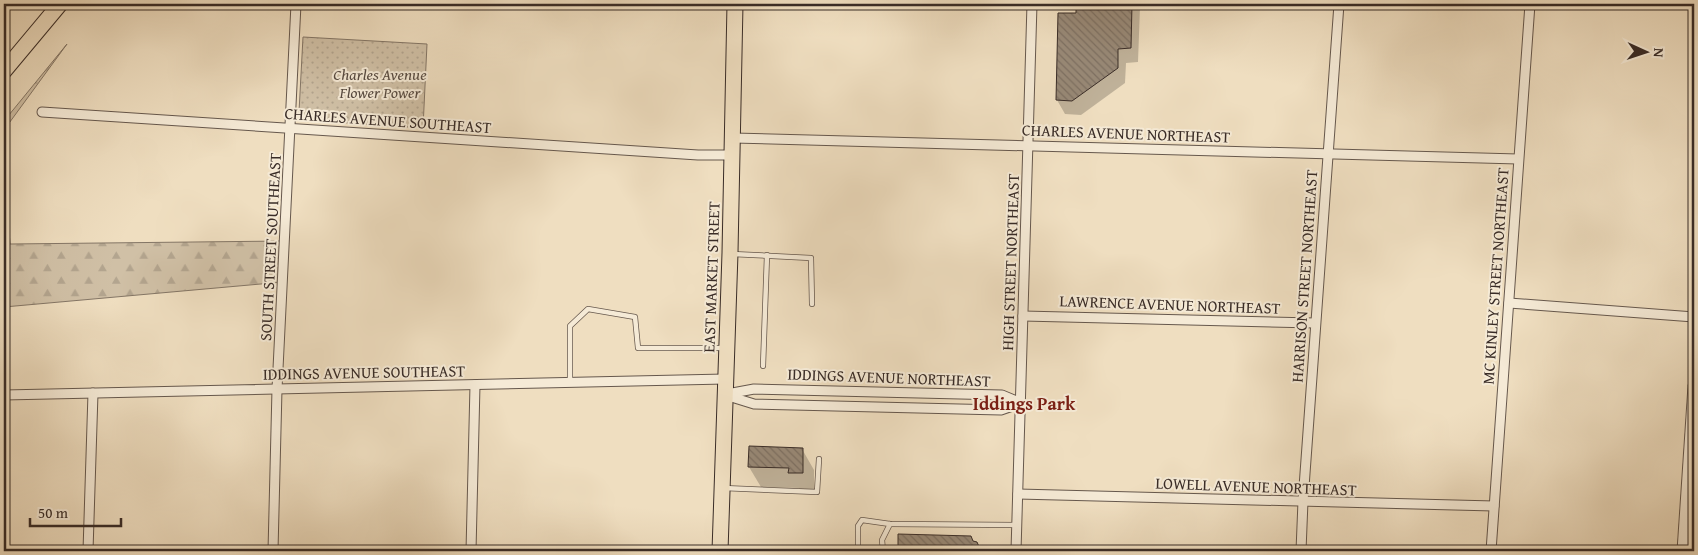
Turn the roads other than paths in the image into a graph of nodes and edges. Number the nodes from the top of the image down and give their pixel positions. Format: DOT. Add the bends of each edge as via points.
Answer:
graph roads {
  1 [pos="60,4"];
  2 [pos="296,4"];
  3 [pos="735,4"];
  4 [pos="1032,4"];
  5 [pos="1339,4"];
  6 [pos="1530,4"];
  7 [pos="4,71"];
  8 [pos="42,112"];
  9 [pos="290,128"];
  10 [pos="733,138"];
  11 [pos="1028,145"];
  12 [pos="1328,154"];
  13 [pos="732,155"];
  14 [pos="1518,159"];
  15 [pos="730,254"];
  16 [pos="767,255"];
  17 [pos="812,304"];
  18 [pos="1509,304"];
  19 [pos="1024,316"];
  20 [pos="1694,317"];
  21 [pos="1315,323"];
  22 [pos="727,348"];
  23 [pos="763,366"];
  24 [pos="725,379"];
  25 [pos="570,382"];
  26 [pos="475,384"];
  27 [pos="1694,386"];
  28 [pos="278,389"];
  29 [pos="93,393"];
  30 [pos="4,395"];
  31 [pos="725,395"];
  32 [pos="1021,403"];
  33 [pos="818,460"];
  34 [pos="722,488"];
  35 [pos="1018,494"];
  36 [pos="1303,501"];
  37 [pos="1494,506"];
  38 [pos="890,524"];
  39 [pos="1017,525"];
  40 [pos="88,550"];
  41 [pos="273,551"];
  42 [pos="471,551"];
  43 [pos="720,551"];
  44 [pos="858,551"];
  45 [pos="883,551"];
  46 [pos="1016,551"];
  47 [pos="1301,551"];
  48 [pos="1491,551"];
  49 [pos="1683,551"];
  1 -- 7 [label="main road"];
  2 -- 9 [label="street, SOUTH STREET SOUTHEAST"];
  3 -- 10 [label="main road, EAST MARKET STREET"];
  4 -- 11 [label="street, HIGH STREET NORTHEAST"];
  5 -- 12 [label="street, HARRISON STREET NORTHEAST"];
  6 -- 14 [label="street, MC KINLEY STREET NORTHEAST"];
  8 -- 9 [label="street, CHARLES AVENUE SOUTHEAST"];
  9 -- 13 [label="street, CHARLES AVENUE SOUTHEAST"];
  9 -- 28 [label="street, SOUTH STREET SOUTHEAST"];
  10 -- 11 [label="street, CHARLES AVENUE NORTHEAST"];
  10 -- 13 [label="main road, EAST MARKET STREET"];
  11 -- 12 [label="street, CHARLES AVENUE NORTHEAST"];
  11 -- 19 [label="street, HIGH STREET NORTHEAST"];
  12 -- 14 [label="street, CHARLES AVENUE NORTHEAST"];
  12 -- 21 [label="street, HARRISON STREET NORTHEAST"];
  13 -- 15 [label="main road, EAST MARKET STREET"];
  14 -- 18 [label="street, MC KINLEY STREET NORTHEAST"];
  15 -- 16 [label="lane"];
  15 -- 22 [label="main road, EAST MARKET STREET"];
  16 -- 17 [label="lane" via="812,258"];
  16 -- 23 [label="lane"];
  18 -- 20 [label="street"];
  18 -- 37 [label="street, MC KINLEY STREET NORTHEAST"];
  19 -- 21 [label="street, LAWRENCE AVENUE NORTHEAST"];
  19 -- 32 [label="street, HIGH STREET NORTHEAST"];
  21 -- 36 [label="street, HARRISON STREET NORTHEAST"];
  22 -- 24 [label="main road, EAST MARKET STREET"];
  22 -- 25 [label="lane" via="638,348 634,317 588,309 570,326"];
  24 -- 25 [label="street, IDDINGS AVENUE SOUTHEAST"];
  24 -- 31 [label="main road, EAST MARKET STREET"];
  25 -- 26 [label="street, IDDINGS AVENUE SOUTHEAST"];
  26 -- 28 [label="street, IDDINGS AVENUE SOUTHEAST"];
  26 -- 42 [label="street"];
  27 -- 49 [label="street"];
  28 -- 29 [label="street, IDDINGS AVENUE SOUTHEAST"];
  28 -- 41 [label="street, SOUTH STREET SOUTHEAST"];
  29 -- 30 [label="street, IDDINGS AVENUE SOUTHEAST"];
  29 -- 40 [label="street"];
  31 -- 32 [label="street, IDDINGS AVENUE NORTHEAST" via="754,389 1002,395"];
  31 -- 32 [label="street, IDDINGS AVENUE NORTHEAST" via="754,404 1001,410"];
  31 -- 34 [label="main road, EAST MARKET STREET"];
  32 -- 35 [label="street, HIGH STREET NORTHEAST"];
  33 -- 34 [label="lane" via="818,492"];
  34 -- 43 [label="main road, EAST MARKET STREET"];
  35 -- 36 [label="street, LOWELL AVENUE NORTHEAST"];
  35 -- 39 [label="street, HIGH STREET NORTHEAST"];
  36 -- 37 [label="street, LOWELL AVENUE NORTHEAST"];
  36 -- 47 [label="street, HARRISON STREET NORTHEAST"];
  37 -- 48 [label="street, MC KINLEY STREET NORTHEAST"];
  38 -- 39 [label="lane"];
  38 -- 44 [label="lane" via="862,520 858,526"];
  38 -- 45 [label="lane" via="882,540"];
  39 -- 46 [label="street, HIGH STREET NORTHEAST"];
}
